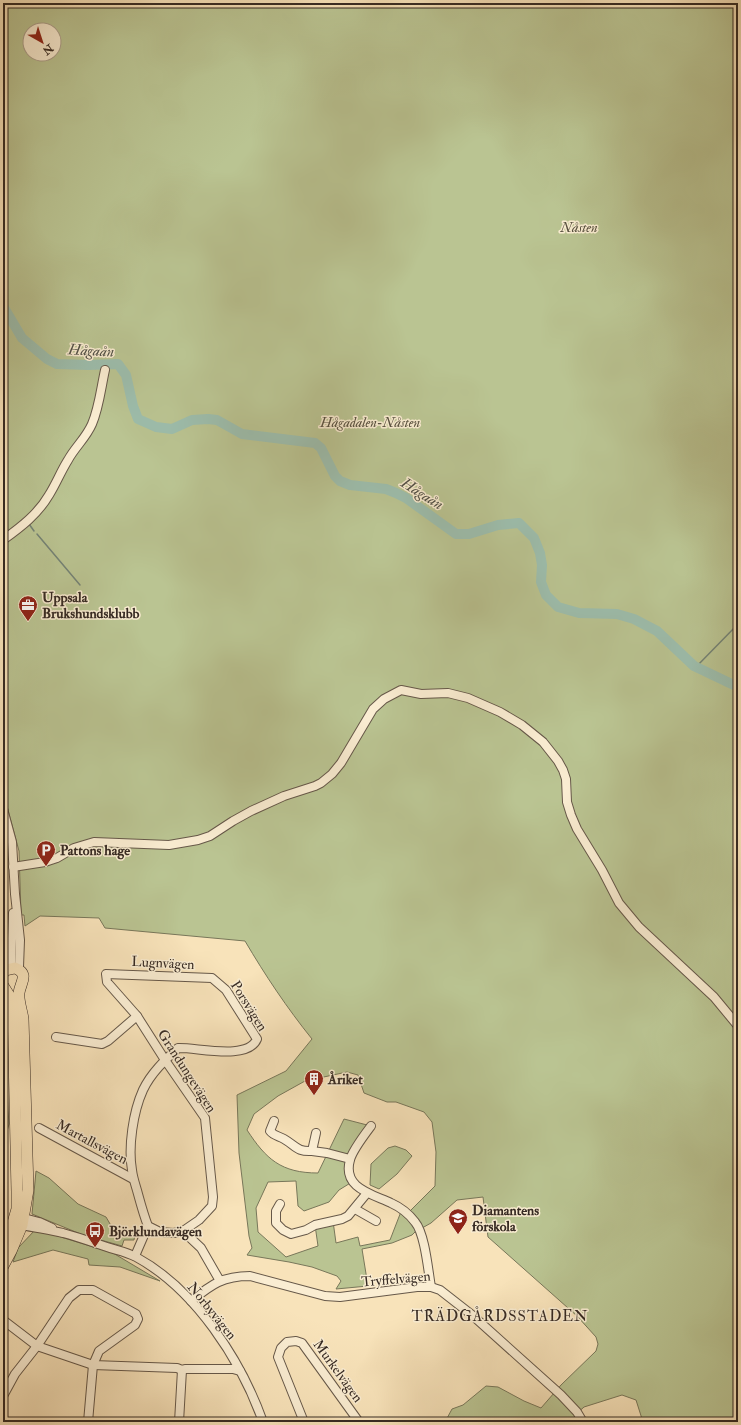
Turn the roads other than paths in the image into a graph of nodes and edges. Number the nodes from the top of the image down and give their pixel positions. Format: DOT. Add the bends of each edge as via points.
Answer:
graph roads {
  1 [pos="105,370"];
  2 [pos="3,540"];
  3 [pos="3,809"];
  4 [pos="13,867"];
  5 [pos="15,894"];
  6 [pos="4,972"];
  7 [pos="21,973"];
  8 [pos="106,974"];
  9 [pos="218,981"];
  10 [pos="22,986"];
  11 [pos="4,987"];
  12 [pos="137,1016"];
  13 [pos="738,1026"];
  14 [pos="56,1037"];
  15 [pos="165,1060"];
  16 [pos="274,1121"];
  17 [pos="371,1126"];
  18 [pos="39,1128"];
  19 [pos="316,1133"];
  20 [pos="312,1151"];
  21 [pos="350,1159"];
  22 [pos="134,1179"];
  23 [pos="367,1193"];
  24 [pos="280,1204"];
  25 [pos="355,1209"];
  26 [pos="19,1220"];
  27 [pos="376,1221"];
  28 [pos="148,1226"];
  29 [pos="183,1231"];
  30 [pos="3,1252"];
  31 [pos="135,1256"];
  32 [pos="3,1266"];
  33 [pos="220,1281"];
  34 [pos="431,1287"];
  35 [pos="191,1300"];
  36 [pos="3,1320"];
  37 [pos="36,1346"];
  38 [pos="93,1365"];
  39 [pos="182,1370"];
  40 [pos="240,1371"];
  41 [pos="3,1396"];
  42 [pos="88,1422"];
  43 [pos="179,1422"];
  44 [pos="263,1422"];
  45 [pos="304,1422"];
  46 [pos="360,1422"];
  47 [pos="583,1422"];
  1 -- 2 [label="street" via="97,409 86,436 68,459 38,511"];
  3 -- 4 [label="street" via="12,842"];
  4 -- 5 [label="street"];
  4 -- 13 [label="street" via="51,860 74,848 94,842 169,845 210,836 251,811 321,783 341,763 374,709 384,699 401,690 421,694 448,693 468,698 500,712 543,742 563,770 567,802 577,829 619,903 639,927 714,997"];
  5 -- 6 [label="street" via="11,964"];
  5 -- 7 [label="street"];
  6 -- 7 [label="main road" via="15,968"];
  7 -- 10 [label="main road"];
  8 -- 9 [label="street, Lugnvägen" via="212,978"];
  8 -- 12 [label="street, Grandungevägen" via="107,982"];
  9 -- 15 [label="street, Porsvägen" via="252,1030 257,1039 255,1043 246,1048 227,1052 178,1048"];
  10 -- 11 [label="main road" via="17,990"];
  10 -- 26 [label="main road" via="19,993 23,1019 28,1190"];
  11 -- 26 [label="main road" via="13,1008"];
  12 -- 14 [label="street" via="102,1044"];
  12 -- 15 [label="street, Grandungevägen"];
  15 -- 22 [label="street" via="150,1078 138,1102 131,1138"];
  15 -- 29 [label="street, Grandungevägen" via="205,1118 209,1150 212,1206 199,1220"];
  16 -- 20 [label="street" via="270,1131 273,1135 283,1138 297,1150"];
  17 -- 21 [label="street"];
  18 -- 22 [label="street, Martallsvägen"];
  19 -- 20 [label="street"];
  20 -- 21 [label="street"];
  21 -- 23 [label="street" via="348,1170 352,1182"];
  22 -- 28 [label="street"];
  23 -- 25 [label="street"];
  23 -- 34 [label="street" via="408,1213 420,1229"];
  24 -- 25 [label="street" via="276,1211 276,1223 291,1234 342,1219"];
  25 -- 27 [label="street"];
  26 -- 30 [label="main road"];
  26 -- 31 [label="street, Norbyvägen"];
  26 -- 32 [label="main road"];
  28 -- 29 [label="street" via="160,1232"];
  28 -- 31 [label="street"];
  29 -- 33 [label="street" via="201,1248"];
  31 -- 35 [label="street, Norbyvägen" via="163,1275"];
  33 -- 34 [label="street, Tryffelvägen" via="231,1277 250,1276 325,1296 343,1298 406,1288"];
  33 -- 35 [label="street, Tryffelvägen"];
  34 -- 47 [label="street, Tryffelvägen" via="440,1290 472,1315 561,1395"];
  35 -- 40 [label="street, Norbyvägen"];
  36 -- 37 [label="street"];
  37 -- 38 [label="street"];
  37 -- 38 [label="street" via="69,1298 79,1290 92,1290 136,1314 138,1319 135,1325 99,1351"];
  37 -- 41 [label="street" via="15,1374"];
  38 -- 39 [label="street"];
  38 -- 42 [label="street"];
  39 -- 40 [label="street"];
  39 -- 43 [label="street"];
  40 -- 44 [label="street, Norbyvägen"];
  45 -- 46 [label="street, Murkelvägen" via="278,1357 281,1348 287,1342 302,1343"];
}
